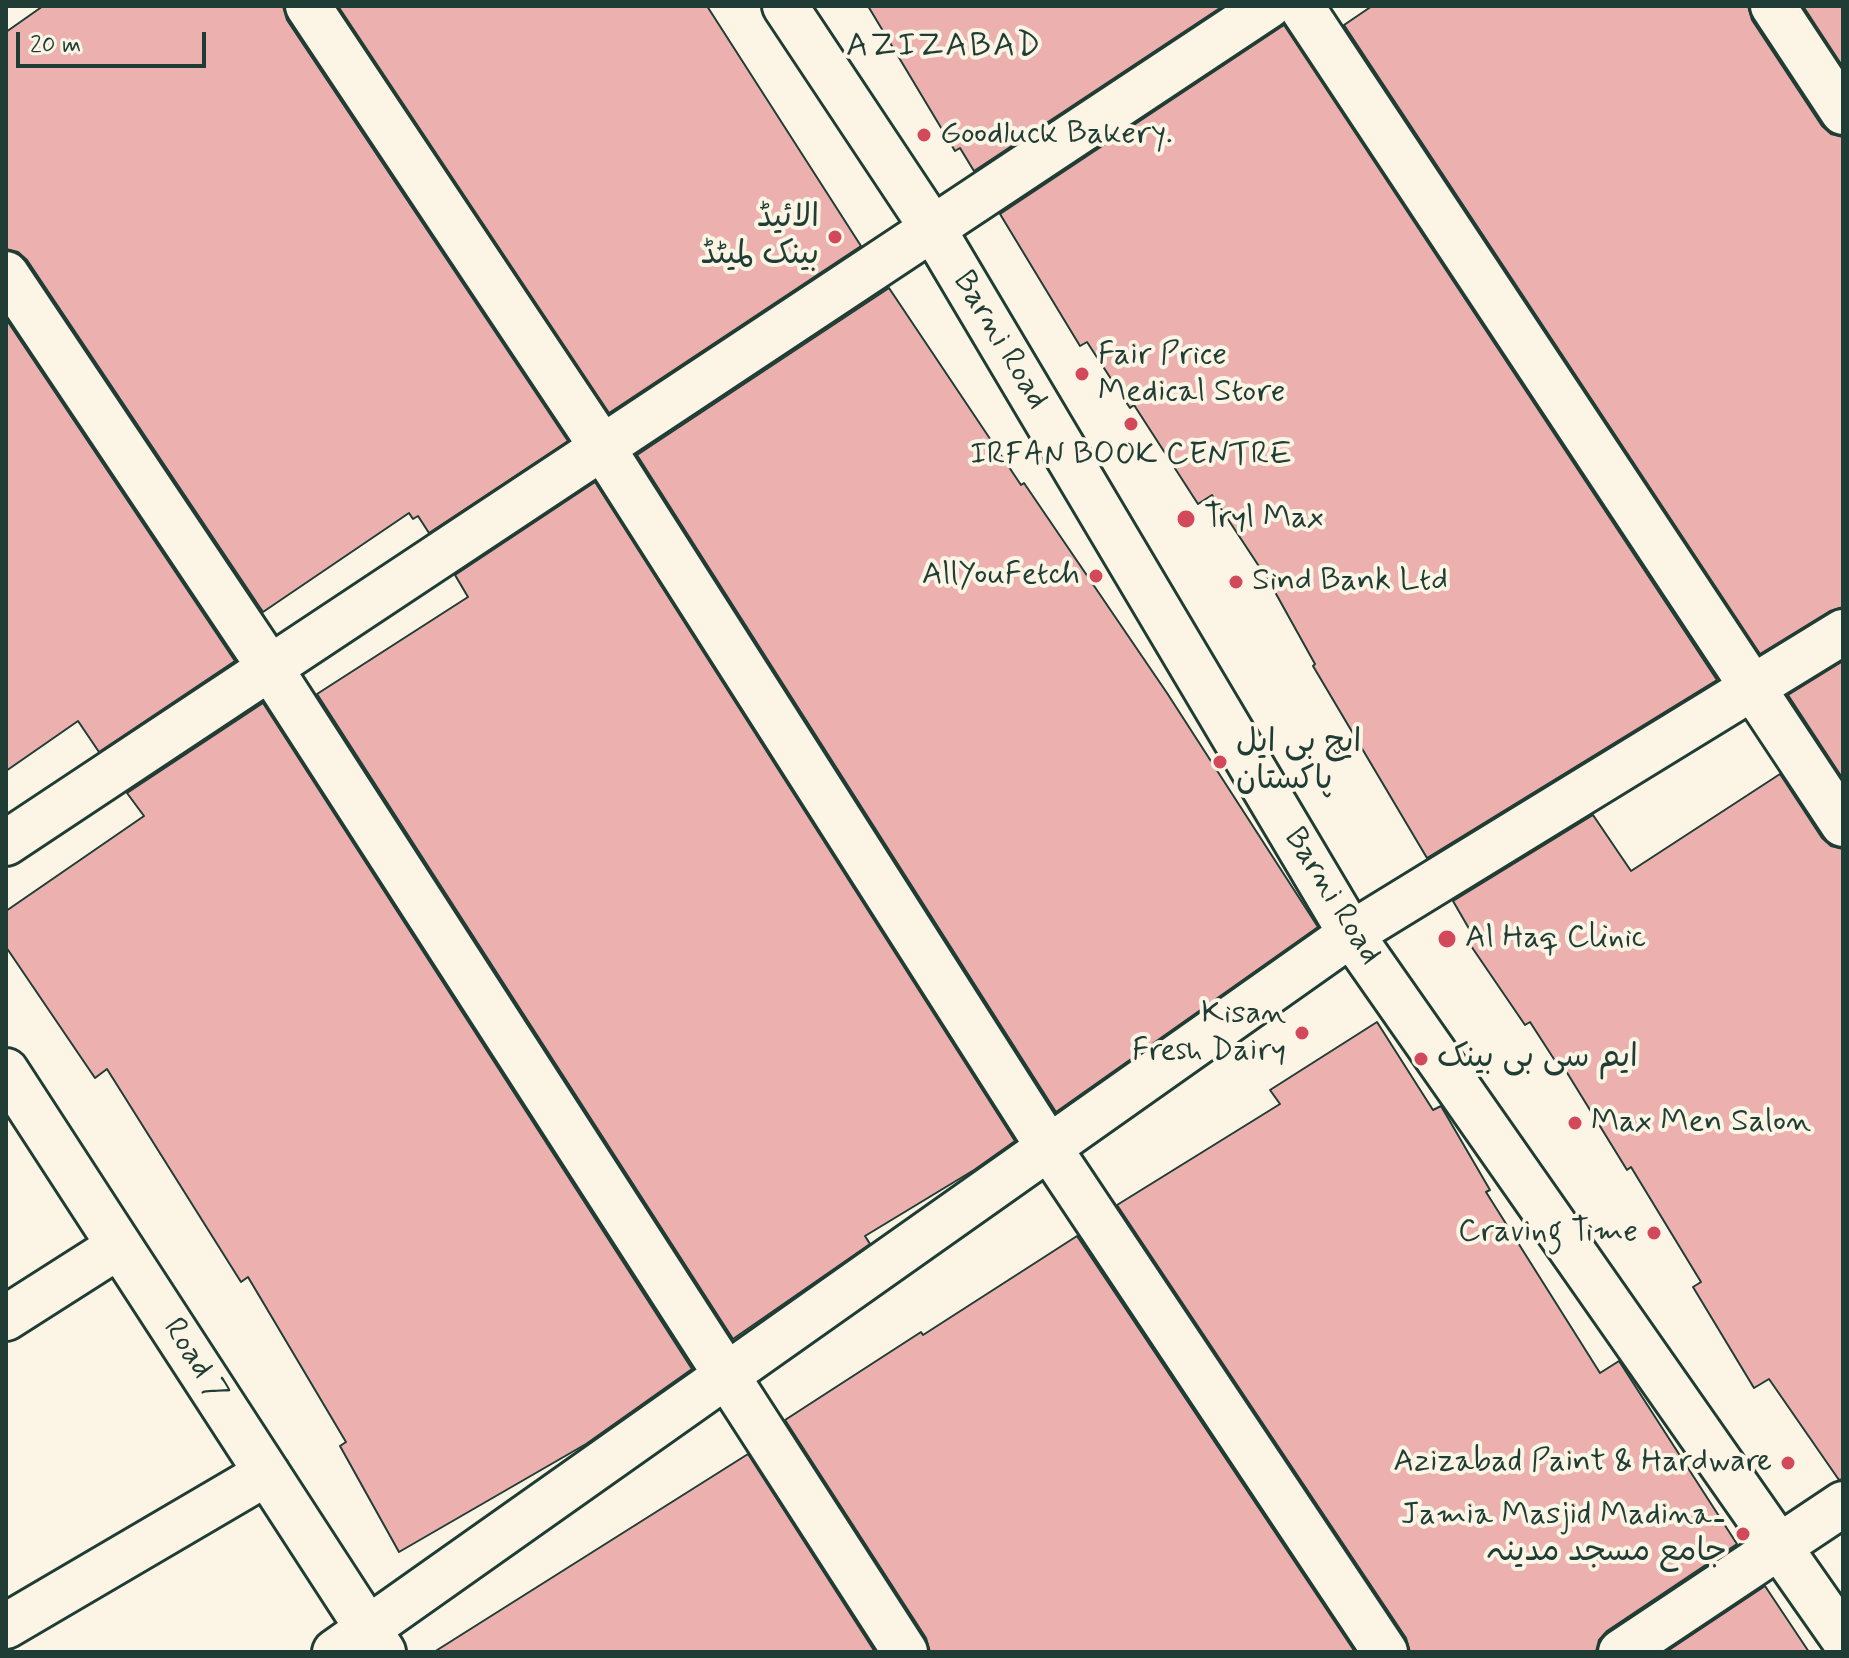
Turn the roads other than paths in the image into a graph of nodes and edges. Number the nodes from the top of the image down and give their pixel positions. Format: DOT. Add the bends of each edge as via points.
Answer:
graph roads {
  1 [pos="308,6"];
  2 [pos="785,6"];
  3 [pos="1268,6"];
  4 [pos="1301,6"];
  5 [pos="1773,6"];
  6 [pos="1843,112"];
  7 [pos="933,229"];
  8 [pos="6,274"];
  9 [pos="602,447"];
  10 [pos="1843,632"];
  11 [pos="270,668"];
  12 [pos="1754,686"];
  13 [pos="1843,824"];
  14 [pos="6,843"];
  15 [pos="1351,934"];
  16 [pos="6,1071"];
  17 [pos="1049,1148"];
  18 [pos="119,1246"];
  19 [pos="6,1318"];
  20 [pos="727,1376"];
  21 [pos="267,1473"];
  22 [pos="1843,1504"];
  23 [pos="1779,1546"];
  24 [pos="6,1626"];
  25 [pos="1843,1638"];
  26 [pos="362,1645"];
  27 [pos="905,1652"];
  28 [pos="1385,1652"];
  29 [pos="1621,1652"];
  1 -- 9 [label="street"];
  2 -- 7 [label="street, Barni Road"];
  3 -- 7 [label="street"];
  4 -- 12 [label="street"];
  5 -- 6 [label="street"];
  7 -- 9 [label="street"];
  7 -- 15 [label="street, Barni Road"];
  8 -- 11 [label="street"];
  9 -- 11 [label="street"];
  9 -- 17 [label="street"];
  10 -- 12 [label="street"];
  11 -- 14 [label="street"];
  11 -- 20 [label="street"];
  12 -- 13 [label="street"];
  12 -- 15 [label="street"];
  15 -- 17 [label="street"];
  15 -- 23 [label="street, Barni Road"];
  16 -- 18 [label="street, Road 7"];
  17 -- 20 [label="street"];
  17 -- 28 [label="street"];
  18 -- 19 [label="street"];
  18 -- 21 [label="street, Road 7"];
  20 -- 26 [label="street"];
  20 -- 27 [label="street"];
  21 -- 24 [label="street"];
  21 -- 26 [label="street, Road 7"];
  22 -- 23 [label="street"];
  23 -- 25 [label="street, Barni Road"];
  23 -- 29 [label="street"];
}
